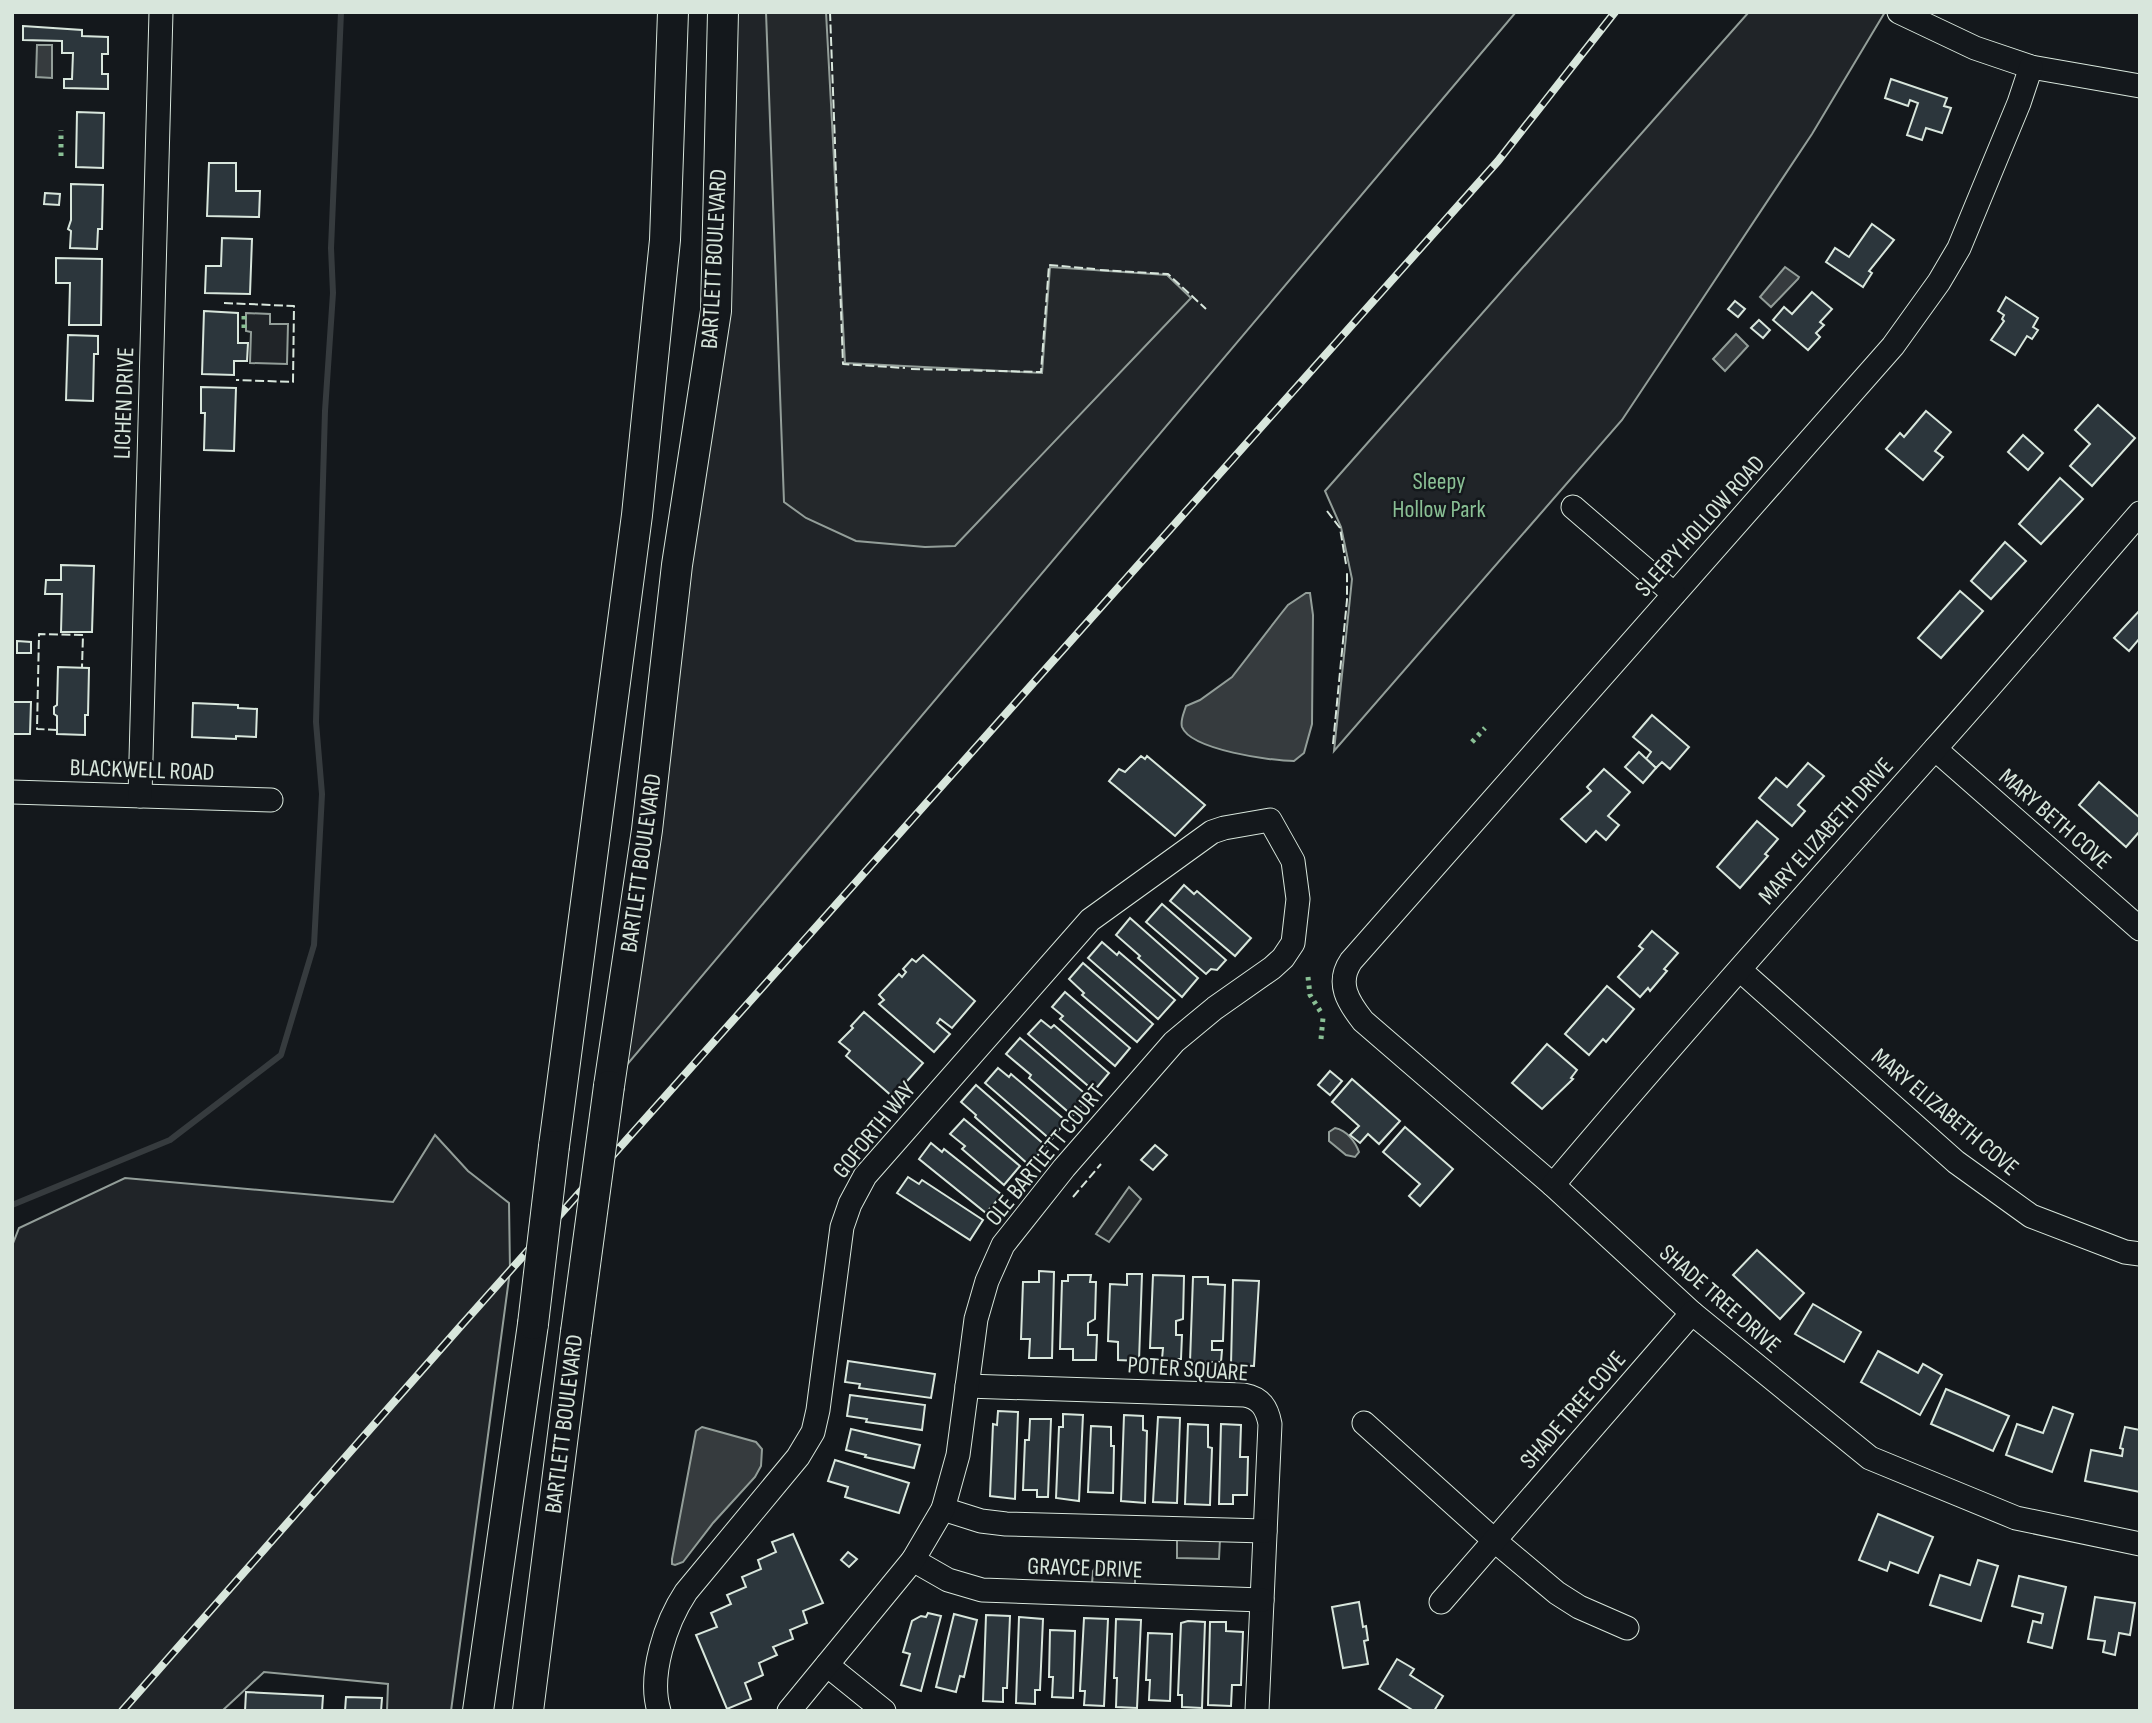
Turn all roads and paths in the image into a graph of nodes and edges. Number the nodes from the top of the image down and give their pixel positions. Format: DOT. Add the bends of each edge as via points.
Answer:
graph roads {
  1 [pos="160,12"];
  2 [pos="673,12"];
  3 [pos="723,12"];
  4 [pos="1899,12"];
  5 [pos="2031,67"];
  6 [pos="2140,86"];
  7 [pos="1573,507"];
  8 [pos="2140,513"];
  9 [pos="1674,594"];
  10 [pos="1935,749"];
  11 [pos="12,792"];
  12 [pos="140,796"];
  13 [pos="271,800"];
  14 [pos="1270,820"];
  15 [pos="2140,929"];
  16 [pos="1740,970"];
  17 [pos="1343,978"];
  18 [pos="1553,1185"];
  19 [pos="2140,1254"];
  20 [pos="1692,1313"];
  21 [pos="967,1386"];
  22 [pos="1364,1423"];
  23 [pos="943,1509"];
  24 [pos="1265,1531"];
  25 [pos="1494,1541"];
  26 [pos="2140,1544"];
  27 [pos="913,1560"];
  28 [pos="1262,1600"];
  29 [pos="1441,1602"];
  30 [pos="1627,1628"];
  31 [pos="827,1665"];
  32 [pos="478,1711"];
  33 [pos="528,1711"];
  34 [pos="659,1711"];
  35 [pos="789,1711"];
  36 [pos="884,1711"];
  37 [pos="1257,1711"];
  1 -- 12 [label="street, LICHEN DRIVE"];
  2 -- 32 [label="main road, BARTLETT BOULEVARD, bridge" via="664,240 637,515 533,1324"];
  3 -- 33 [label="main road, BARTLETT BOULEVARD, bridge" via="716,311 677,565 647,830"];
  4 -- 5 [label="street" via="1975,48"];
  5 -- 6 [label="street"];
  5 -- 9 [label="street, SLEEPY HOLLOW ROAD" via="1959,248 1939,282 1893,346"];
  7 -- 9 [label="street"];
  8 -- 10 [label="street, MARY ELIZABETH DRIVE"];
  9 -- 17 [label="street, SLEEPY HOLLOW ROAD" via="1351,961"];
  10 -- 15 [label="street, MARY BETH COVE"];
  10 -- 16 [label="street, MARY ELIZABETH DRIVE"];
  11 -- 12 [label="street, BLACKWELL ROAD"];
  12 -- 13 [label="street, BLACKWELL ROAD"];
  14 -- 21 [label="street, OLE BARTLETT COURT" via="1293,861 1298,899 1293,943 1272,968 1174,1042 1013,1231 982,1297"];
  14 -- 34 [label="street, GOFORTH WAY" via="1212,832 1090,920 865,1176 842,1227 813,1432 676,1608 657,1670"];
  16 -- 18 [label="street, MARY ELIZABETH DRIVE"];
  16 -- 19 [label="street, MARY ELIZABETH COVE" via="1956,1162 2031,1216"];
  17 -- 18 [label="street, SHADE TREE DRIVE" via="1345,992 1363,1021"];
  18 -- 20 [label="street, SHADE TREE DRIVE"];
  20 -- 25 [label="street, SHADE TREE COVE"];
  20 -- 26 [label="street, SHADE TREE DRIVE" via="1870,1458 2016,1518"];
  21 -- 23 [label="street, OLE BARTLETT COURT" via="958,1455"];
  21 -- 24 [label="street, POTER SQUARE" via="1257,1399 1270,1424"];
  22 -- 25 [label="street"];
  23 -- 24 [label="street, GRAYCE DRIVE" via="1006,1524"];
  23 -- 27 [label="street, OLE BARTLETT COURT"];
  24 -- 28 [label="street, POTER SQUARE"];
  25 -- 29 [label="street, SHADE TREE COVE"];
  25 -- 30 [label="street" via="1579,1607"];
  27 -- 28 [label="street, GRAYCE DRIVE" via="948,1580 982,1590"];
  27 -- 31 [label="street, OLE BARTLETT COURT"];
  28 -- 37 [label="street, POTER SQUARE"];
  31 -- 35 [label="street, OLE BARTLETT COURT"];
  31 -- 36 [label="street"];
}
